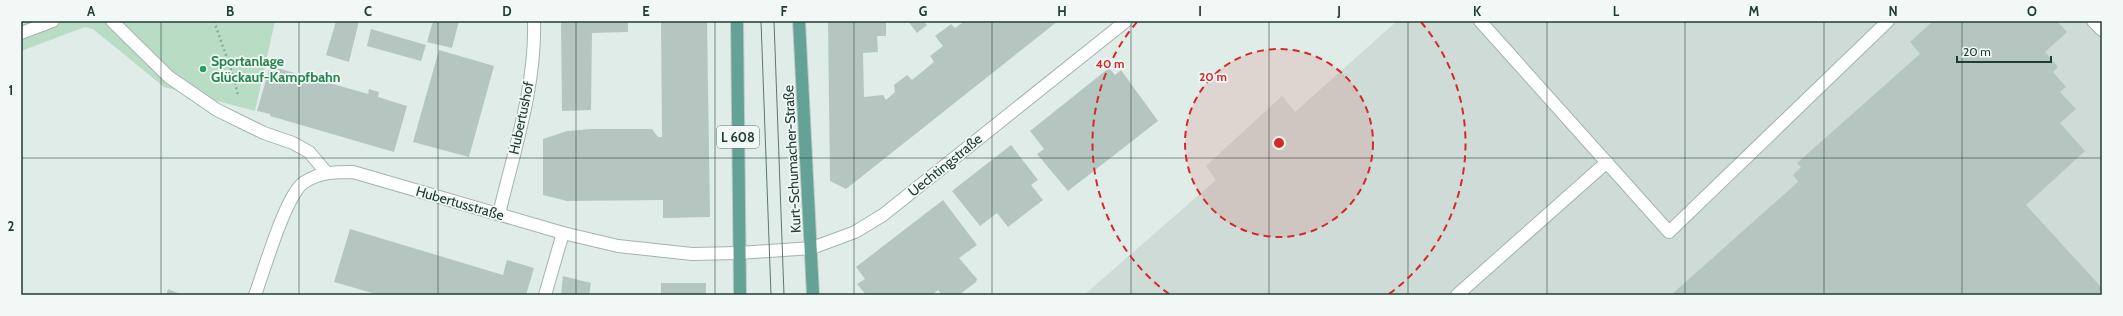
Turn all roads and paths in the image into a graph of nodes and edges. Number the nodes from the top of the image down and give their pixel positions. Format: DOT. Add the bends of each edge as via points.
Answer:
graph roads {
  1 [pos="53,21"];
  2 [pos="112,21"];
  3 [pos="214,21"];
  4 [pos="534,21"];
  5 [pos="737,21"];
  6 [pos="799,21"];
  7 [pos="1126,21"];
  8 [pos="1480,21"];
  9 [pos="1888,21"];
  10 [pos="2093,21"];
  11 [pos="2102,30"];
  12 [pos="21,33"];
  13 [pos="245,125"];
  14 [pos="1607,162"];
  15 [pos="326,172"];
  16 [pos="499,214"];
  17 [pos="563,233"];
  18 [pos="812,248"];
  19 [pos="739,253"];
  20 [pos="255,295"];
  21 [pos="545,295"];
  22 [pos="740,295"];
  23 [pos="813,295"];
  24 [pos="1457,295"];
  1 -- 12 [label="street"];
  2 -- 13 [label="street" via="169,77 217,110"];
  3 -- 13 [label="path" via="234,78"];
  4 -- 16 [label="street, Hubertushof" via="531,70 525,107"];
  5 -- 19 [label="main road, L 608"];
  6 -- 18 [label="main road, Kurt-Schumacher-Straße"];
  7 -- 18 [label="street, Uechtingstraße" via="883,215 855,232"];
  8 -- 14 [label="street"];
  9 -- 14 [label="street" via="1669,232"];
  10 -- 11 [label="street"];
  13 -- 15 [label="street" via="309,152"];
  14 -- 24 [label="street"];
  15 -- 16 [label="street, Hubertusstraße" via="353,172"];
  15 -- 20 [label="street, Hubertusstraße" via="302,184 288,204"];
  16 -- 17 [label="street, Hubertusstraße"];
  17 -- 19 [label="street, Hubertusstraße" via="618,246 655,251 692,254"];
  17 -- 21 [label="street"];
  18 -- 19 [label="street, Uechtingstraße"];
  18 -- 23 [label="main road, Kurt-Schumacher-Straße"];
  19 -- 22 [label="main road, L 608"];
}
